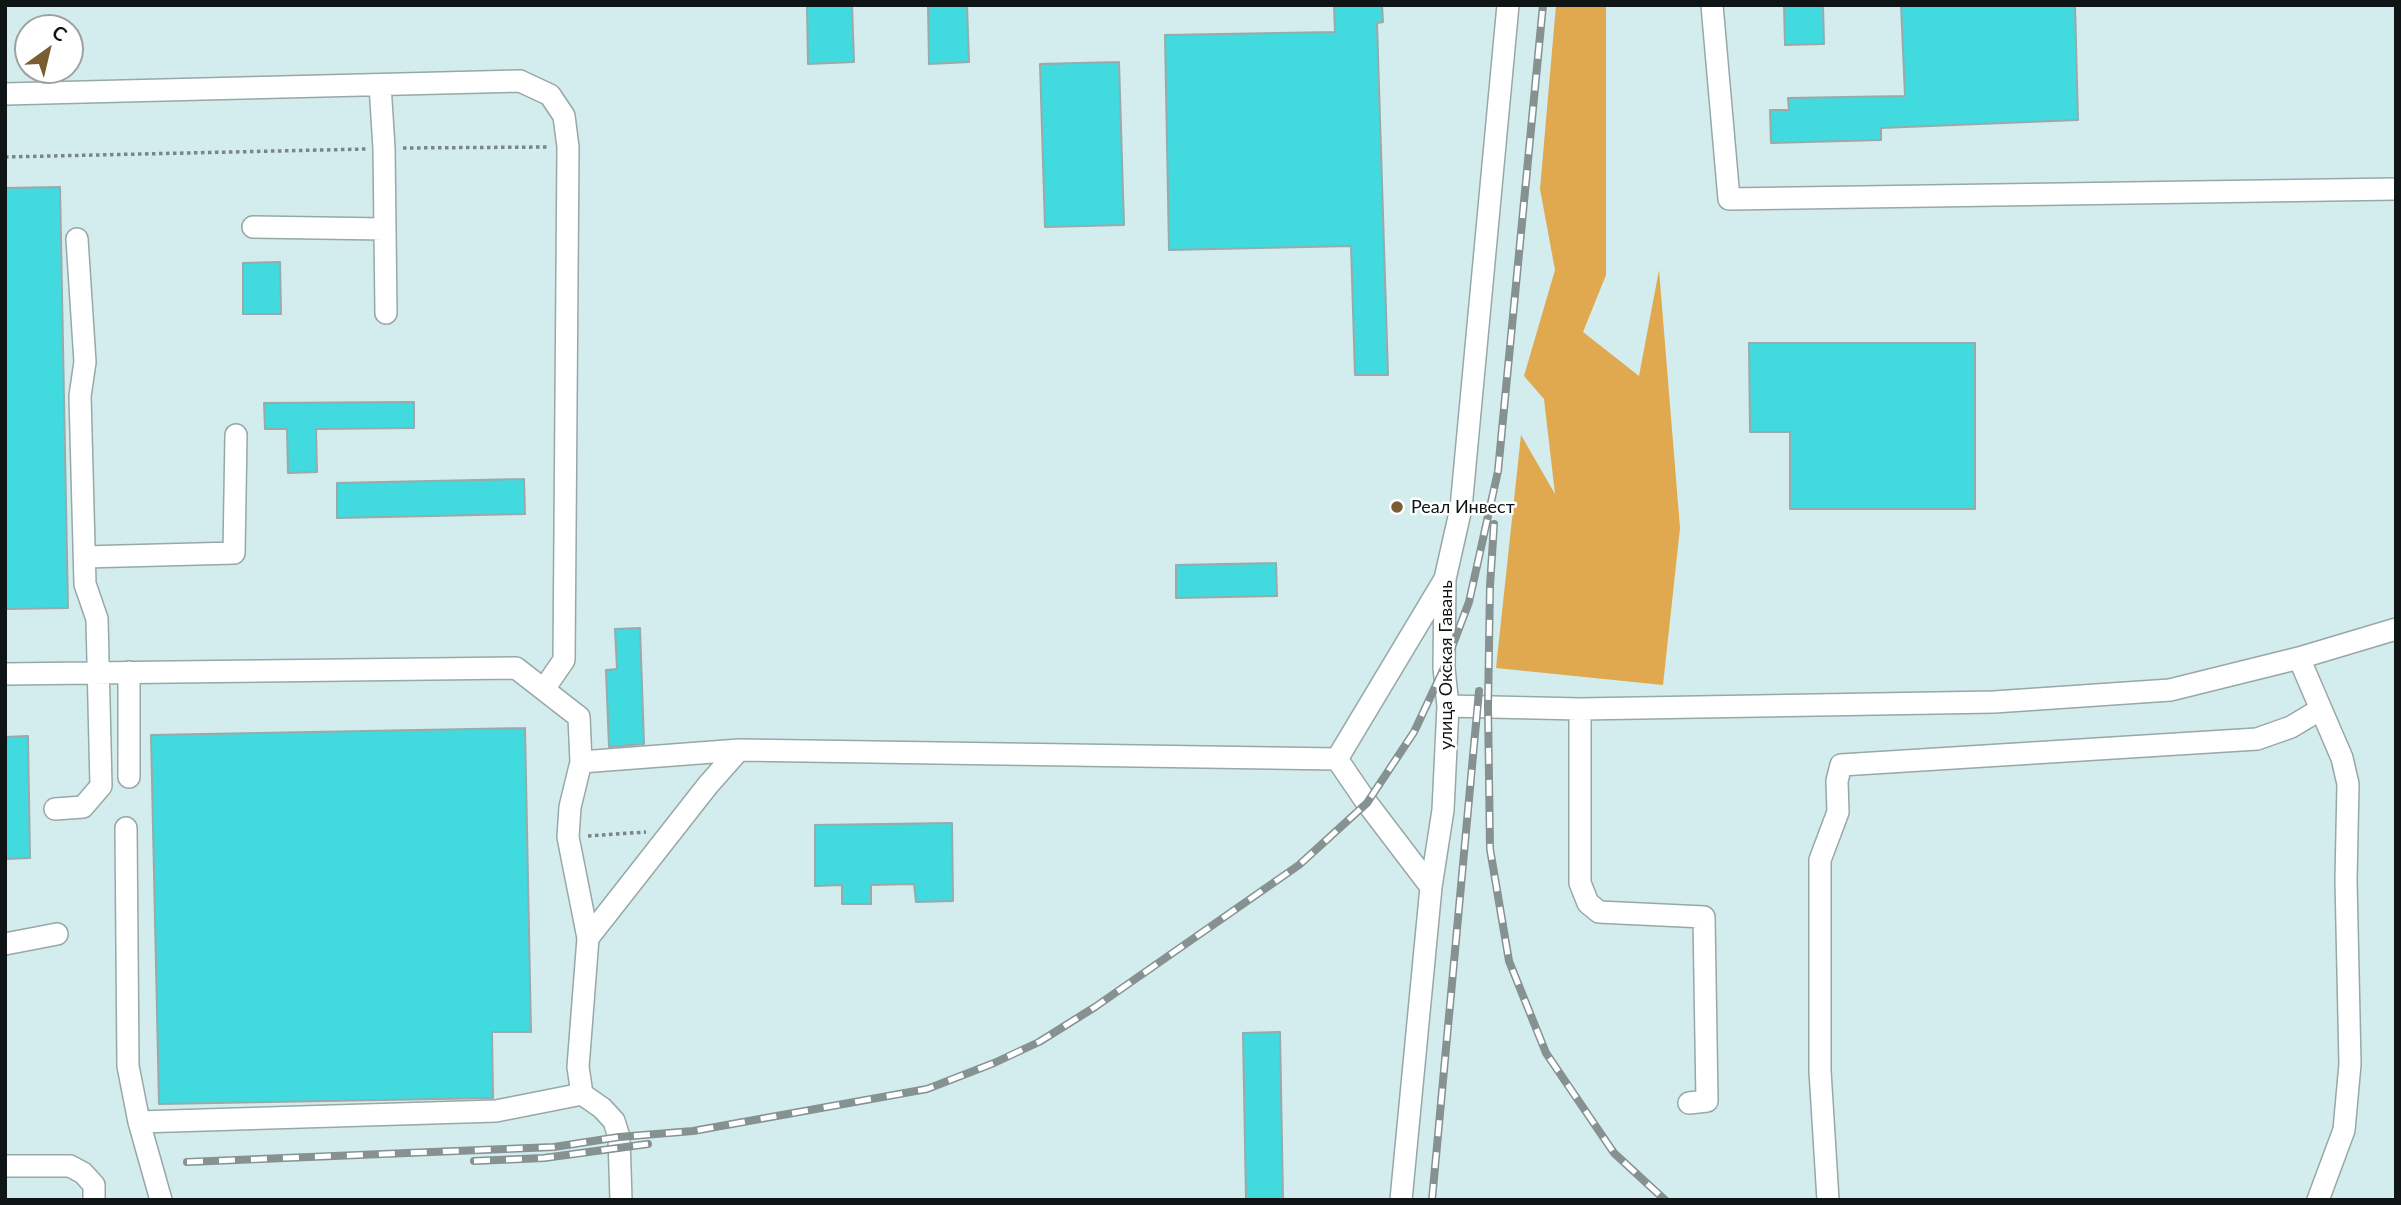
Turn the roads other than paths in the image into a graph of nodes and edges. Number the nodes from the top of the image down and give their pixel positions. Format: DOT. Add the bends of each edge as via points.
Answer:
graph roads {
  1 [pos="1508,5"];
  2 [pos="1712,5"];
  3 [pos="380,85"];
  4 [pos="5,94"];
  5 [pos="2396,189"];
  6 [pos="253,227"];
  7 [pos="385,229"];
  8 [pos="77,239"];
  9 [pos="386,313"];
  10 [pos="236,435"];
  11 [pos="85,557"];
  12 [pos="1445,579"];
  13 [pos="2396,629"];
  14 [pos="2299,658"];
  15 [pos="98,672"];
  16 [pos="129,672"];
  17 [pos="5,674"];
  18 [pos="544,688"];
  19 [pos="1448,706"];
  20 [pos="1580,709"];
  21 [pos="2321,709"];
  22 [pos="740,750"];
  23 [pos="1337,759"];
  24 [pos="581,762"];
  25 [pos="129,777"];
  26 [pos="55,809"];
  27 [pos="126,828"];
  28 [pos="1431,887"];
  29 [pos="57,934"];
  30 [pos="588,938"];
  31 [pos="5,944"];
  32 [pos="582,1094"];
  33 [pos="1689,1103"];
  34 [pos="139,1122"];
  35 [pos="5,1166"];
  36 [pos="94,1200"];
  37 [pos="161,1200"];
  38 [pos="621,1200"];
  39 [pos="1401,1200"];
  40 [pos="1828,1200"];
  41 [pos="2318,1200"];
  1 -- 12 [label="street, улица Окская Гавань" via="1461,508"];
  2 -- 5 [label="street" via="1729,199"];
  3 -- 4 [label="street"];
  3 -- 7 [label="street"];
  3 -- 18 [label="street" via="520,81 550,94 564,116 568,147 564,660"];
  6 -- 7 [label="street"];
  7 -- 9 [label="street"];
  8 -- 11 [label="street" via="85,362 80,396"];
  10 -- 11 [label="street" via="234,553"];
  11 -- 15 [label="street" via="85,584 97,619"];
  12 -- 19 [label="street, улица Окская Гавань"];
  12 -- 23 [label="street"];
  13 -- 14 [label="street"];
  14 -- 20 [label="street" via="2170,690 1994,702"];
  14 -- 21 [label="street"];
  15 -- 16 [label="street"];
  15 -- 17 [label="street"];
  15 -- 26 [label="street" via="101,786 83,807"];
  16 -- 18 [label="street" via="516,668"];
  16 -- 25 [label="street"];
  18 -- 24 [label="street" via="579,717"];
  19 -- 20 [label="street"];
  19 -- 28 [label="street, улица Окская Гавань" via="1443,810"];
  20 -- 33 [label="street" via="1580,883 1588,903 1599,912 1704,917 1707,1101"];
  21 -- 40 [label="street" via="2291,727 2257,739 1841,765 1838,812 1820,860 1821,1071"];
  21 -- 41 [label="street" via="2348,784 2350,1064 2344,1130"];
  22 -- 23 [label="street"];
  22 -- 24 [label="street"];
  22 -- 30 [label="street"];
  23 -- 28 [label="street"];
  24 -- 30 [label="street" via="568,837"];
  27 -- 34 [label="street" via="128,1066"];
  28 -- 39 [label="street, улица Окская Гавань"];
  29 -- 31 [label="street"];
  30 -- 32 [label="street" via="578,1067"];
  32 -- 34 [label="street" via="496,1111"];
  32 -- 38 [label="street" via="614,1121 619,1137"];
  34 -- 37 [label="street"];
  35 -- 36 [label="street" via="70,1166 94,1185"];
}
